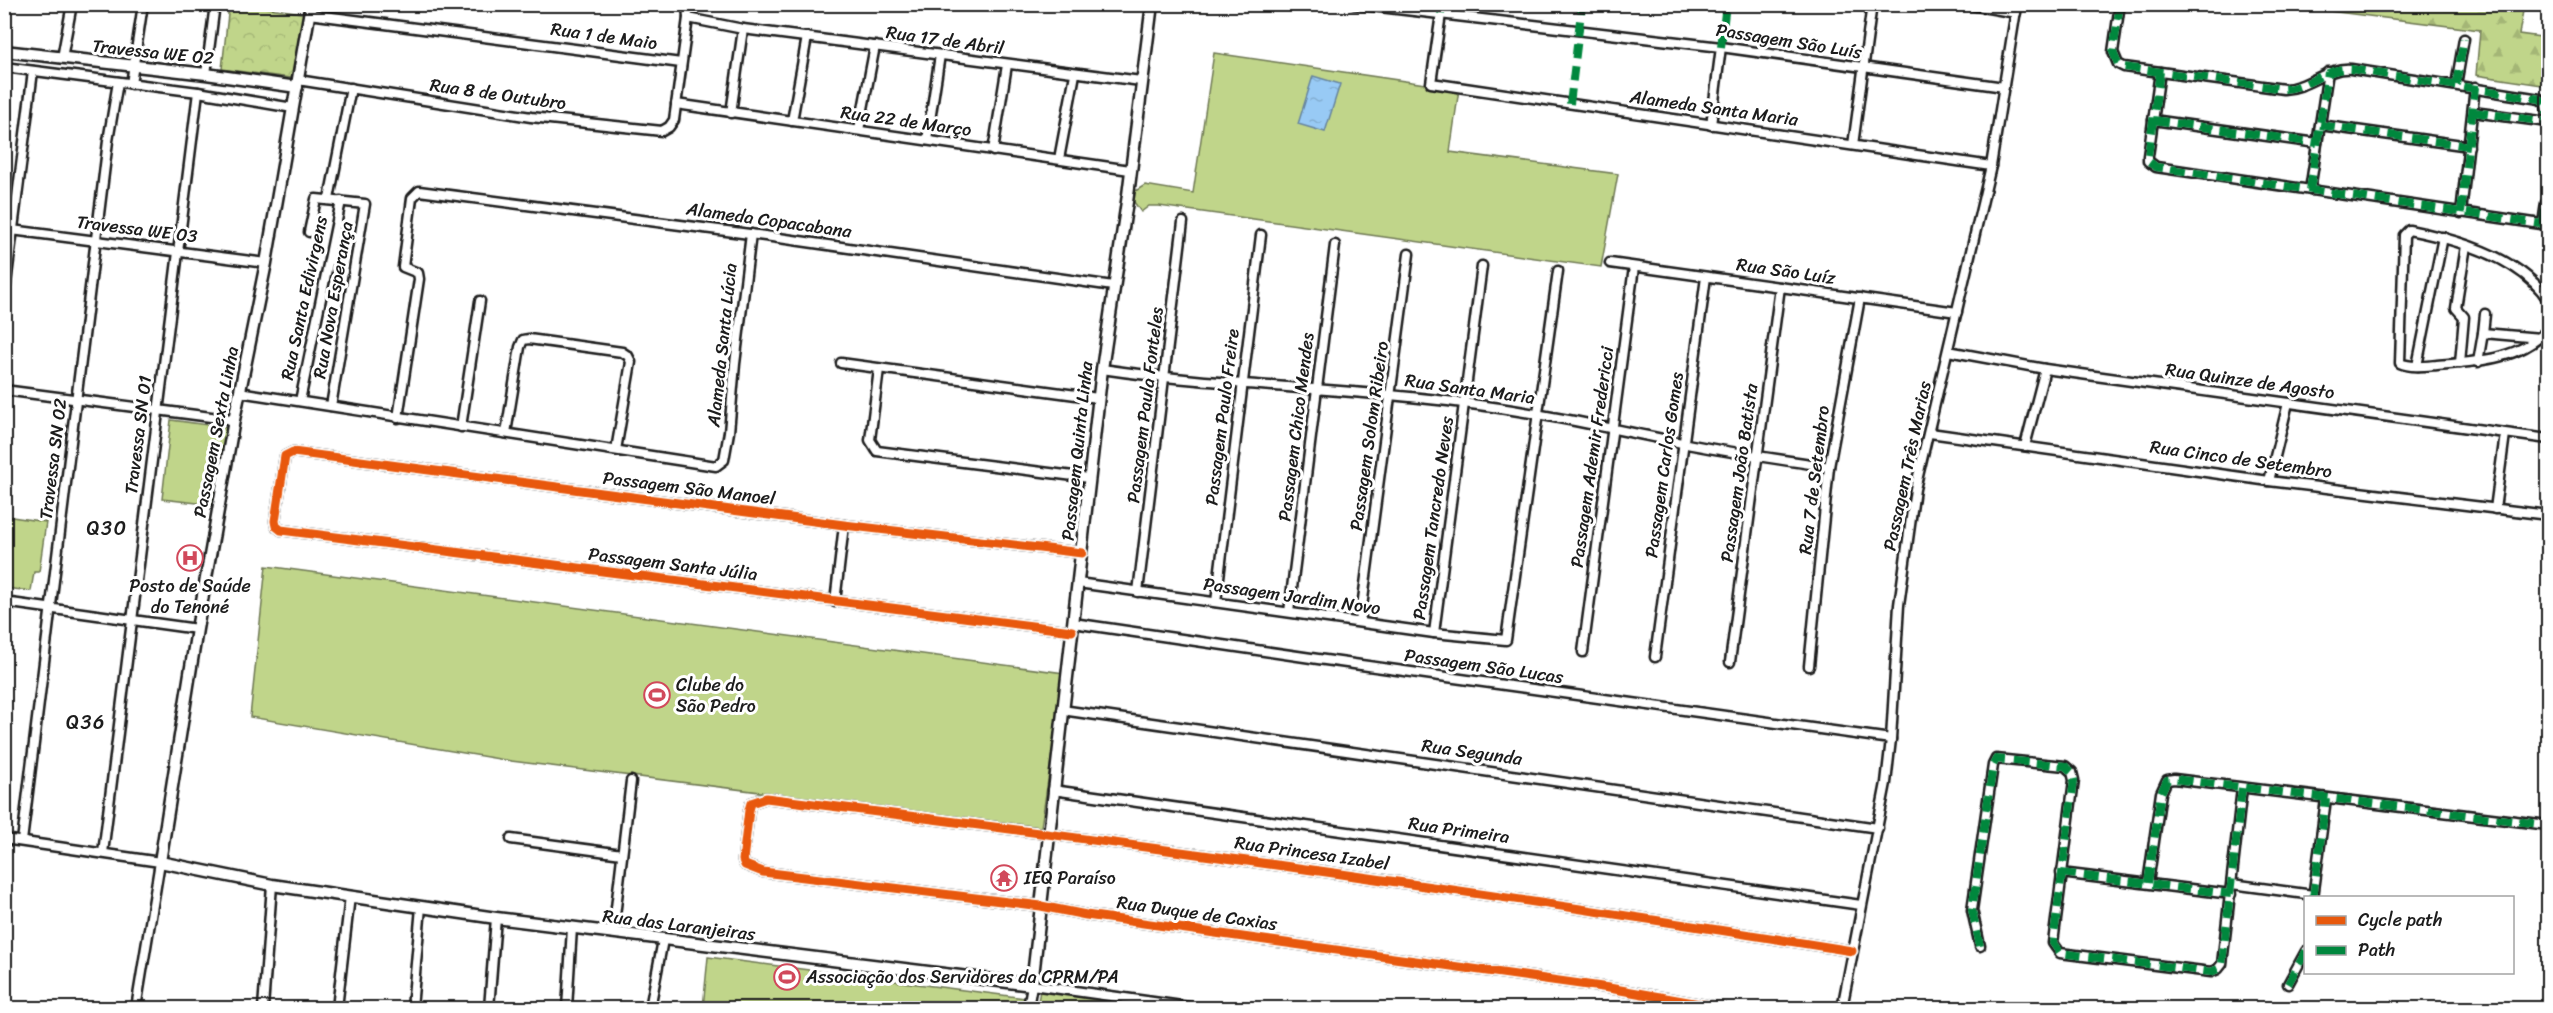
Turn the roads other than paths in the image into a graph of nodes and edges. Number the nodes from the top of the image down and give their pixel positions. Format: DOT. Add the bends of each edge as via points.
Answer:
graph roads {
  1 [pos="72,4"];
  2 [pos="143,4"];
  3 [pos="215,4"];
  4 [pos="687,4"];
  5 [pos="1152,4"];
  6 [pos="1354,4"];
  7 [pos="1872,4"];
  8 [pos="1966,4"];
  9 [pos="2120,4"];
  10 [pos="310,9"];
  11 [pos="2017,9"];
  12 [pos="1441,14"];
  13 [pos="688,18"];
  14 [pos="743,29"];
  15 [pos="807,37"];
  16 [pos="2464,39"];
  17 [pos="875,46"];
  18 [pos="1721,47"];
  19 [pos="4,51"];
  20 [pos="940,55"];
  21 [pos="62,58"];
  22 [pos="681,63"];
  23 [pos="1007,65"];
  24 [pos="134,66"];
  25 [pos="4,67"];
  26 [pos="1864,69"];
  27 [pos="33,70"];
  28 [pos="2160,72"];
  29 [pos="2328,72"];
  30 [pos="206,74"];
  31 [pos="1075,74"];
  32 [pos="1141,81"];
  33 [pos="118,82"];
  34 [pos="298,83"];
  35 [pos="131,84"];
  36 [pos="2456,85"];
  37 [pos="2004,87"];
  38 [pos="2475,87"];
  39 [pos="351,88"];
  40 [pos="198,92"];
  41 [pos="676,104"];
  42 [pos="293,108"];
  43 [pos="2473,112"];
  44 [pos="731,113"];
  45 [pos="2548,117"];
  46 [pos="2153,120"];
  47 [pos="792,121"];
  48 [pos="2548,122"];
  49 [pos="1711,124"];
  50 [pos="2320,125"];
  51 [pos="859,130"];
  52 [pos="927,140"];
  53 [pos="2317,143"];
  54 [pos="1852,145"];
  55 [pos="2469,146"];
  56 [pos="993,151"];
  57 [pos="1059,159"];
  58 [pos="1991,166"];
  59 [pos="1130,170"];
  60 [pos="2310,190"];
  61 [pos="329,199"];
  62 [pos="341,201"];
  63 [pos="2548,201"];
  64 [pos="2461,213"];
  65 [pos="1183,222"];
  66 [pos="2546,224"];
  67 [pos="4,229"];
  68 [pos="14,231"];
  69 [pos="309,232"];
  70 [pos="751,234"];
  71 [pos="1261,235"];
  72 [pos="2443,237"];
  73 [pos="96,240"];
  74 [pos="1335,245"];
  75 [pos="2466,246"];
  76 [pos="179,251"];
  77 [pos="1409,254"];
  78 [pos="266,263"];
  79 [pos="1610,263"];
  80 [pos="1482,266"];
  81 [pos="1634,267"];
  82 [pos="1558,271"];
  83 [pos="1706,277"];
  84 [pos="1113,286"];
  85 [pos="1780,288"];
  86 [pos="1860,298"];
  87 [pos="4,300"];
  88 [pos="2548,300"];
  89 [pos="480,301"];
  90 [pos="1957,312"];
  91 [pos="2485,314"];
  92 [pos="2548,329"];
  93 [pos="2483,333"];
  94 [pos="2540,338"];
  95 [pos="1948,351"];
  96 [pos="2478,362"];
  97 [pos="841,363"];
  98 [pos="2460,363"];
  99 [pos="2417,366"];
  100 [pos="879,369"];
  101 [pos="1102,369"];
  102 [pos="2045,369"];
  103 [pos="1165,378"];
  104 [pos="1243,384"];
  105 [pos="4,390"];
  106 [pos="1317,390"];
  107 [pos="239,392"];
  108 [pos="1391,395"];
  109 [pos="1098,398"];
  110 [pos="77,399"];
  111 [pos="300,401"];
  112 [pos="1465,403"];
  113 [pos="2288,403"];
  114 [pos="331,406"];
  115 [pos="158,408"];
  116 [pos="1538,415"];
  117 [pos="398,418"];
  118 [pos="234,420"];
  119 [pos="461,427"];
  120 [pos="1612,427"];
  121 [pos="506,433"];
  122 [pos="1930,433"];
  123 [pos="2505,434"];
  124 [pos="2548,439"];
  125 [pos="1683,443"];
  126 [pos="2025,446"];
  127 [pos="616,450"];
  128 [pos="1757,456"];
  129 [pos="1830,466"];
  130 [pos="1089,478"];
  131 [pos="2269,481"];
  132 [pos="2495,509"];
  133 [pos="2548,515"];
  134 [pos="275,521"];
  135 [pos="844,525"];
  136 [pos="1082,553"];
  137 [pos="1078,583"];
  138 [pos="1138,592"];
  139 [pos="4,602"];
  140 [pos="835,602"];
  141 [pos="1216,602"];
  142 [pos="51,608"];
  143 [pos="1289,612"];
  144 [pos="131,619"];
  145 [pos="1360,622"];
  146 [pos="1072,627"];
  147 [pos="197,629"];
  148 [pos="1434,633"];
  149 [pos="1583,652"];
  150 [pos="1655,657"];
  151 [pos="1730,662"];
  152 [pos="1809,666"];
  153 [pos="1062,710"];
  154 [pos="1891,739"];
  155 [pos="631,781"];
  156 [pos="2242,788"];
  157 [pos="1053,790"];
  158 [pos="766,798"];
  159 [pos="2326,798"];
  160 [pos="2548,825"];
  161 [pos="1878,828"];
  162 [pos="1048,833"];
  163 [pos="4,839"];
  164 [pos="512,839"];
  165 [pos="22,841"];
  166 [pos="103,853"];
  167 [pos="622,854"];
  168 [pos="160,862"];
  169 [pos="2061,873"];
  170 [pos="2148,882"];
  171 [pos="272,885"];
  172 [pos="2231,889"];
  173 [pos="350,896"];
  174 [pos="2313,896"];
  175 [pos="1861,905"];
  176 [pos="1041,906"];
  177 [pos="421,907"];
  178 [pos="496,918"];
  179 [pos="572,928"];
  180 [pos="613,933"];
  181 [pos="663,940"];
  182 [pos="1980,946"];
  183 [pos="1852,951"];
  184 [pos="2304,955"];
  185 [pos="2288,984"];
  186 [pos="1032,985"];
  187 [pos="136,1008"];
  188 [pos="263,1008"];
  189 [pos="337,1008"];
  190 [pos="412,1008"];
  191 [pos="489,1008"];
  192 [pos="567,1008"];
  193 [pos="650,1008"];
  194 [pos="1028,1008"];
  195 [pos="1196,1008"];
  196 [pos="1722,1008"];
  197 [pos="1842,1008"];
  1 -- 21 [label="street"];
  2 -- 24 [label="street"];
  3 -- 30 [label="street"];
  4 -- 13 [label="street"];
  5 -- 32 [label="street, Passagem Quinta Linha"];
  6 -- 12 [label="street, Passagem São Luís"];
  7 -- 26 [label="street"];
  8 -- 11 [label="street"];
  9 -- 28 [label="street" via="2114,58 2124,67"];
  10 -- 22 [label="street, Rua 1 de Maio"];
  10 -- 34 [label="street, Passagem Sexta Linha"];
  11 -- 37 [label="street, Passagem Três Marias"];
  12 -- 18 [label="street, Passagem São Luís"];
  12 -- 49 [label="street, Alameda Santa Maria" via="1431,83"];
  13 -- 14 [label="street, Rua 17 de Abril"];
  13 -- 22 [label="street"];
  14 -- 15 [label="street, Rua 17 de Abril"];
  14 -- 44 [label="street"];
  15 -- 17 [label="street, Rua 17 de Abril"];
  15 -- 47 [label="street"];
  16 -- 36 [label="street"];
  17 -- 20 [label="street, Rua 17 de Abril"];
  17 -- 51 [label="street"];
  18 -- 26 [label="street, Passagem São Luís"];
  18 -- 49 [label="street"];
  19 -- 21 [label="street, Travessa WE 02"];
  20 -- 23 [label="street, Rua 17 de Abril"];
  20 -- 52 [label="street"];
  21 -- 24 [label="street, Travessa WE 02"];
  22 -- 41 [label="street"];
  23 -- 31 [label="street, Rua 17 de Abril"];
  23 -- 56 [label="street"];
  24 -- 30 [label="street, Travessa WE 02"];
  24 -- 35 [label="street"];
  25 -- 27 [label="street, Travessa WE 02"];
  26 -- 37 [label="street, Passagem São Luís"];
  26 -- 54 [label="street"];
  27 -- 33 [label="street, Travessa WE 02"];
  27 -- 68 [label="street"];
  28 -- 29 [label="street" via="2284,88 2304,86"];
  28 -- 46 [label="street"];
  29 -- 36 [label="street" via="2351,69"];
  29 -- 50 [label="street"];
  30 -- 34 [label="street, Travessa WE 02"];
  31 -- 32 [label="street, Rua 17 de Abril"];
  31 -- 57 [label="street"];
  32 -- 59 [label="street, Passagem Quinta Linha"];
  33 -- 35 [label="street, Travessa WE 02"];
  33 -- 73 [label="street, Travessa SN 02"];
  34 -- 39 [label="street, Rua 8 de Outubro"];
  34 -- 42 [label="street, Passagem Sexta Linha"];
  35 -- 40 [label="street, Travessa WE 02"];
  36 -- 38 [label="street"];
  37 -- 58 [label="street, Passagem Três Marias"];
  38 -- 43 [label="street"];
  38 -- 45 [label="street" via="2540,99 2546,104"];
  39 -- 41 [label="street, Rua 8 de Outubro" via="531,117 662,131 674,120"];
  39 -- 61 [label="street"];
  40 -- 42 [label="street, Travessa WE 02"];
  40 -- 76 [label="street, Travessa SN 01"];
  41 -- 44 [label="street, Rua 22 de Março"];
  42 -- 78 [label="street, Passagem Sexta Linha"];
  43 -- 48 [label="street"];
  43 -- 55 [label="street"];
  44 -- 47 [label="street, Rua 22 de Março"];
  46 -- 53 [label="street"];
  46 -- 60 [label="street" via="2148,156 2151,165"];
  47 -- 51 [label="street, Rua 22 de Março"];
  49 -- 54 [label="street, Alameda Santa Maria"];
  50 -- 53 [label="street"];
  50 -- 55 [label="street"];
  51 -- 52 [label="street, Rua 22 de Março"];
  52 -- 56 [label="street, Rua 22 de Março"];
  53 -- 60 [label="street"];
  54 -- 58 [label="street, Alameda Santa Maria"];
  55 -- 64 [label="street"];
  56 -- 57 [label="street, Rua 22 de Março"];
  57 -- 59 [label="street, Rua 22 de Março"];
  58 -- 90 [label="street, Passagem Três Marias"];
  59 -- 84 [label="street, Passagem Quinta Linha"];
  60 -- 64 [label="street"];
  61 -- 62 [label="street"];
  61 -- 69 [label="street" via="314,201"];
  62 -- 111 [label="street, Rua Santa Edivirgens"];
  62 -- 114 [label="street, Rua Nova Esperança" via="362,202 366,207"];
  63 -- 66 [label="street"];
  64 -- 66 [label="street"];
  65 -- 103 [label="street, Passagem Paula Fonteles"];
  67 -- 68 [label="street, Travessa WE 03"];
  68 -- 73 [label="street, Travessa WE 03"];
  68 -- 87 [label="street"];
  70 -- 84 [label="street, Alameda Copacabana"];
  70 -- 117 [label="street, Alameda Copacabana" via="419,191 412,198 403,267 418,273 419,279"];
  70 -- 127 [label="street, Alameda Santa Lúcia" via="724,460 716,466"];
  71 -- 104 [label="street, Passagem Paulo Freire"];
  72 -- 75 [label="street"];
  72 -- 99 [label="street"];
  72 -- 99 [label="street" via="2409,230 2404,235 2399,359 2403,365"];
  73 -- 76 [label="street, Travessa WE 03"];
  73 -- 110 [label="street, Travessa SN 02"];
  74 -- 106 [label="street, Passagem Chico Mendes"];
  75 -- 88 [label="street" via="2507,262"];
  75 -- 98 [label="street" via="2456,308 2464,317"];
  76 -- 78 [label="street, Travessa WE 03"];
  76 -- 115 [label="street, Travessa SN 01"];
  77 -- 108 [label="street, Passagem Solom Ribeiro"];
  78 -- 107 [label="street, Passagem Sexta Linha"];
  79 -- 81 [label="street, Rua São Luíz"];
  80 -- 112 [label="street, Passagem Tancredo Neves"];
  81 -- 83 [label="street, Rua São Luíz"];
  81 -- 120 [label="street, Passagem Ademir Fredericci"];
  82 -- 116 [label="street"];
  83 -- 85 [label="street, Rua São Luíz"];
  83 -- 125 [label="street, Passagem Carlos Gomes"];
  84 -- 101 [label="street, Passagem Quinta Linha"];
  85 -- 86 [label="street, Rua São Luíz"];
  85 -- 128 [label="street, Passagem João Batista"];
  86 -- 90 [label="street, Rua São Luíz"];
  86 -- 129 [label="street, Rua 7 de Setembro"];
  89 -- 119 [label="street"];
  90 -- 95 [label="street, Passagem Três Marias"];
  91 -- 93 [label="street"];
  92 -- 94 [label="street"];
  93 -- 94 [label="street"];
  93 -- 96 [label="street"];
  94 -- 96 [label="street" via="2509,354"];
  95 -- 102 [label="street, Rua Quinze de Agosto"];
  95 -- 122 [label="street, Passagem Três Marias"];
  96 -- 98 [label="street"];
  97 -- 100 [label="street"];
  98 -- 99 [label="street"];
  100 -- 109 [label="street"];
  100 -- 130 [label="street" via="870,441 877,451"];
  101 -- 103 [label="street, Rua Santa Maria"];
  101 -- 109 [label="street, Passagem Quinta Linha"];
  102 -- 113 [label="street, Rua Quinze de Agosto"];
  102 -- 126 [label="street"];
  103 -- 104 [label="street, Rua Santa Maria"];
  103 -- 138 [label="street, Passagem Paula Fonteles"];
  104 -- 106 [label="street, Rua Santa Maria"];
  104 -- 141 [label="street, Passagem Paulo Freire"];
  105 -- 110 [label="street"];
  106 -- 108 [label="street, Rua Santa Maria"];
  106 -- 143 [label="street, Passagem Chico Mendes"];
  107 -- 111 [label="street"];
  107 -- 118 [label="street, Passagem Sexta Linha"];
  108 -- 112 [label="street, Rua Santa Maria"];
  108 -- 145 [label="street, Passagem Solom Ribeiro"];
  109 -- 130 [label="street, Passagem Quinta Linha"];
  110 -- 115 [label="street"];
  110 -- 142 [label="street, Travessa SN 02"];
  111 -- 114 [label="street"];
  112 -- 116 [label="street, Rua Santa Maria"];
  112 -- 148 [label="street, Passagem Tancredo Neves"];
  113 -- 123 [label="street, Rua Quinze de Agosto"];
  113 -- 131 [label="street"];
  114 -- 117 [label="street"];
  115 -- 118 [label="street"];
  115 -- 144 [label="street, Travessa SN 01"];
  116 -- 120 [label="street, Rua Santa Maria"];
  116 -- 148 [label="street, Passagem Jardim Novo" via="1508,636 1501,641"];
  117 -- 119 [label="street"];
  118 -- 147 [label="street, Passagem Sexta Linha"];
  119 -- 121 [label="street"];
  120 -- 125 [label="street, Rua Santa Maria"];
  120 -- 149 [label="street, Passagem Ademir Fredericci"];
  121 -- 127 [label="street"];
  121 -- 127 [label="street" via="523,340 622,352 631,362"];
  122 -- 126 [label="street, Rua Cinco de Setembro"];
  122 -- 154 [label="street, Passagem Três Marias" via="1906,539"];
  123 -- 124 [label="street, Rua Quinze de Agosto"];
  123 -- 132 [label="street"];
  125 -- 128 [label="street, Rua Santa Maria"];
  125 -- 150 [label="street, Passagem Carlos Gomes"];
  126 -- 131 [label="street, Rua Cinco de Setembro"];
  128 -- 129 [label="street, Rua Santa Maria"];
  128 -- 151 [label="street, Passagem João Batista"];
  129 -- 152 [label="street, Rua 7 de Setembro"];
  130 -- 136 [label="street, Passagem Quinta Linha"];
  131 -- 132 [label="street, Rua Cinco de Setembro"];
  132 -- 133 [label="street, Rua Cinco de Setembro"];
  134 -- 135 [label="street, Passagem São Manoel" via="283,460 293,452"];
  134 -- 140 [label="street, Passagem Santa Júlia" via="281,530"];
  135 -- 136 [label="street, Passagem São Manoel"];
  135 -- 140 [label="street"];
  136 -- 137 [label="street, Passagem Quinta Linha"];
  137 -- 138 [label="street, Passagem Jardim Novo"];
  137 -- 146 [label="street, Passagem Quinta Linha"];
  138 -- 141 [label="street, Passagem Jardim Novo"];
  139 -- 142 [label="street"];
  140 -- 146 [label="street, Passagem Santa Júlia"];
  141 -- 143 [label="street, Passagem Jardim Novo"];
  142 -- 144 [label="street"];
  142 -- 165 [label="street, Travessa SN 02"];
  143 -- 145 [label="street, Passagem Jardim Novo"];
  144 -- 147 [label="street"];
  144 -- 166 [label="street, Travessa SN 01"];
  145 -- 148 [label="street, Passagem Jardim Novo"];
  146 -- 153 [label="street, Passagem Quinta Linha"];
  146 -- 154 [label="street, Passagem São Lucas"];
  147 -- 168 [label="street, Passagem Sexta Linha"];
  153 -- 157 [label="street, Passagem Quinta Linha"];
  153 -- 161 [label="street, Rua Segunda"];
  154 -- 161 [label="street, Passagem Três Marias"];
  155 -- 167 [label="street"];
  156 -- 159 [label="street"];
  156 -- 170 [label="street" via="2167,780 2161,793"];
  156 -- 172 [label="street"];
  157 -- 162 [label="street, Passagem Quinta Linha"];
  157 -- 175 [label="street, Rua Primeira"];
  158 -- 162 [label="street, Rua Princesa Izabel"];
  158 -- 176 [label="street, Rua Duque de Caxias" via="751,803 749,810 743,860 752,869"];
  159 -- 160 [label="street"];
  159 -- 174 [label="street"];
  161 -- 175 [label="street, Passagem Três Marias"];
  162 -- 176 [label="street, Passagem Quinta Linha"];
  162 -- 183 [label="street, Rua Princesa Izabel" via="1551,903"];
  163 -- 165 [label="street"];
  164 -- 167 [label="street"];
  165 -- 166 [label="street"];
  166 -- 168 [label="street"];
  167 -- 180 [label="street"];
  168 -- 171 [label="street, Rua das Laranjeiras"];
  168 -- 187 [label="street, Passagem Sexta Linha"];
  169 -- 170 [label="street"];
  169 -- 172 [label="street" via="2053,944 2060,953 2211,972 2222,964"];
  169 -- 182 [label="street" via="2072,772 2065,766 1996,759 1972,910"];
  170 -- 172 [label="street"];
  171 -- 173 [label="street, Rua das Laranjeiras"];
  171 -- 188 [label="street"];
  172 -- 174 [label="street"];
  173 -- 177 [label="street, Rua das Laranjeiras"];
  173 -- 189 [label="street"];
  175 -- 183 [label="street, Passagem Três Marias"];
  176 -- 186 [label="street, Passagem Quinta Linha"];
  176 -- 196 [label="street, Rua Duque de Caxias" via="1609,988"];
  177 -- 178 [label="street, Rua das Laranjeiras"];
  177 -- 190 [label="street"];
  178 -- 179 [label="street, Rua das Laranjeiras"];
  178 -- 191 [label="street"];
  179 -- 180 [label="street, Rua das Laranjeiras"];
  179 -- 192 [label="street"];
  180 -- 181 [label="street, Rua das Laranjeiras"];
  181 -- 186 [label="street, Rua das Laranjeiras"];
  181 -- 193 [label="street"];
  183 -- 197 [label="street, Passagem Três Marias"];
  184 -- 185 [label="street"];
  186 -- 194 [label="street, Passagem Quinta Linha"];
  186 -- 195 [label="street, Rua das Laranjeiras"];
}
